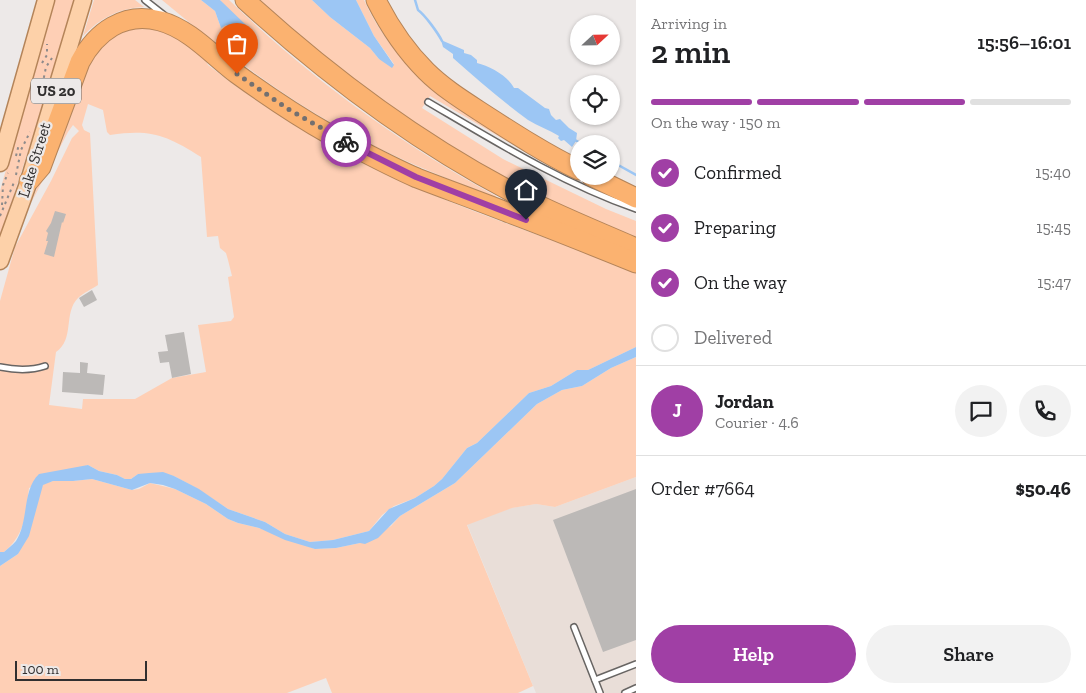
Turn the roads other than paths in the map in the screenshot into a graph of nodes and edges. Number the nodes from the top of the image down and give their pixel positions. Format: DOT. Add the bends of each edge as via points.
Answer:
graph roads {
  1 [pos="46,0"];
  2 [pos="83,0"];
  3 [pos="145,0"];
  4 [pos="245,0"];
  5 [pos="376,0"];
  6 [pos="182,30"];
  7 [pos="428,102"];
  8 [pos="0,162"];
  9 [pos="570,166"];
  10 [pos="28,181"];
  11 [pos="609,185"];
  12 [pos="636,198"];
  13 [pos="636,209"];
  14 [pos="636,248"];
  15 [pos="0,260"];
  16 [pos="636,263"];
  17 [pos="45,366"];
  18 [pos="0,367"];
  19 [pos="574,626"];
  20 [pos="636,664"];
  21 [pos="595,680"];
  22 [pos="636,688"];
  23 [pos="600,693"];
  24 [pos="625,693"];
  1 -- 8 [label="main road, Lake Street / US 20"];
  2 -- 10 [label="main road, Lake Street / US 20"];
  3 -- 6 [label="lane"];
  4 -- 14 [label="highway" via="290,41 406,130 514,193"];
  5 -- 9 [label="highway" via="397,36 427,73 510,132"];
  6 -- 10 [label="highway" via="142,18 112,26 98,36 80,62 41,167"];
  6 -- 16 [label="highway" via="288,109 378,159"];
  7 -- 13 [label="lane" via="526,159 602,197"];
  10 -- 15 [label="main road, Lake Street / US 20"];
  11 -- 12 [label="highway"];
  17 -- 18 [label="lane" via="13,370"];
  19 -- 21 [label="lane"];
  20 -- 21 [label="lane"];
  21 -- 23 [label="lane"];
  22 -- 24 [label="lane"];
}
